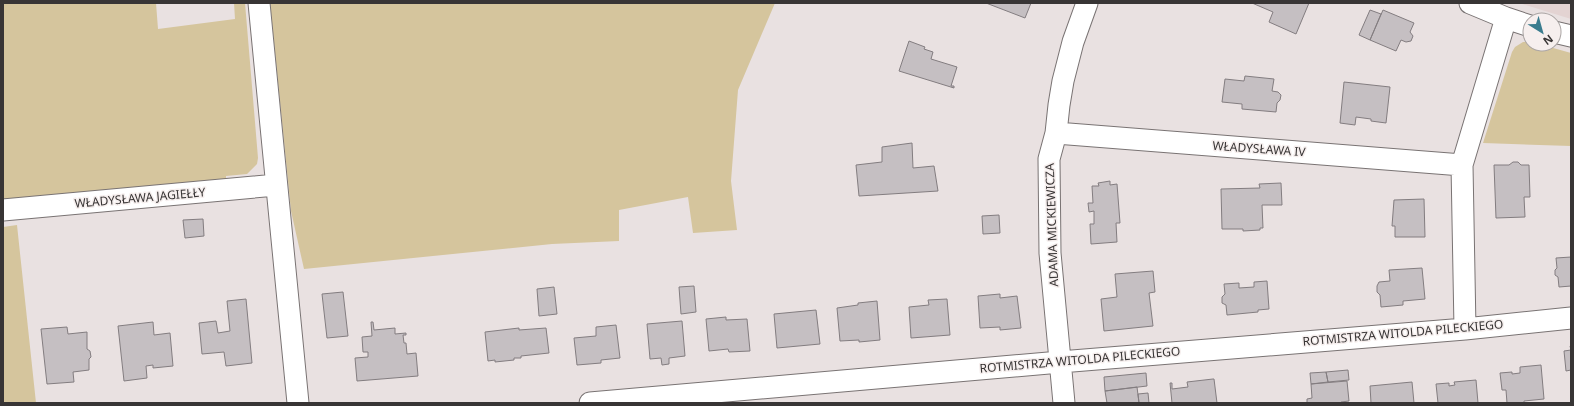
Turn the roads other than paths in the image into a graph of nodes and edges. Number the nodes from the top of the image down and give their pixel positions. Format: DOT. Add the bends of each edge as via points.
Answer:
graph roads {
  1 [pos="259,3"];
  2 [pos="1087,3"];
  3 [pos="1470,3"];
  4 [pos="1506,18"];
  5 [pos="1522,23"];
  6 [pos="1056,133"];
  7 [pos="1462,165"];
  8 [pos="276,185"];
  9 [pos="3,210"];
  10 [pos="1571,318"];
  11 [pos="1465,329"];
  12 [pos="1060,362"];
  13 [pos="298,403"];
  14 [pos="590,403"];
  15 [pos="1064,403"];
  1 -- 8 [label="street"];
  2 -- 6 [label="street, ADAMA MICKIEWICZA" via="1073,42 1063,82"];
  3 -- 4 [label="street"];
  4 -- 5 [label="street"];
  4 -- 7 [label="street"];
  6 -- 7 [label="street, WŁADYSŁAWA IV"];
  6 -- 12 [label="street, ADAMA MICKIEWICZA" via="1049,159 1050,253"];
  7 -- 11 [label="street"];
  8 -- 9 [label="street, WŁADYSŁAWA JAGIEŁŁY"];
  8 -- 13 [label="street"];
  10 -- 11 [label="street, ROTMISTRZA WITOLDA PILECKIEGO"];
  11 -- 12 [label="street, ROTMISTRZA WITOLDA PILECKIEGO"];
  12 -- 14 [label="street, ROTMISTRZA WITOLDA PILECKIEGO"];
  12 -- 15 [label="street, ADAMA MICKIEWICZA"];
}
